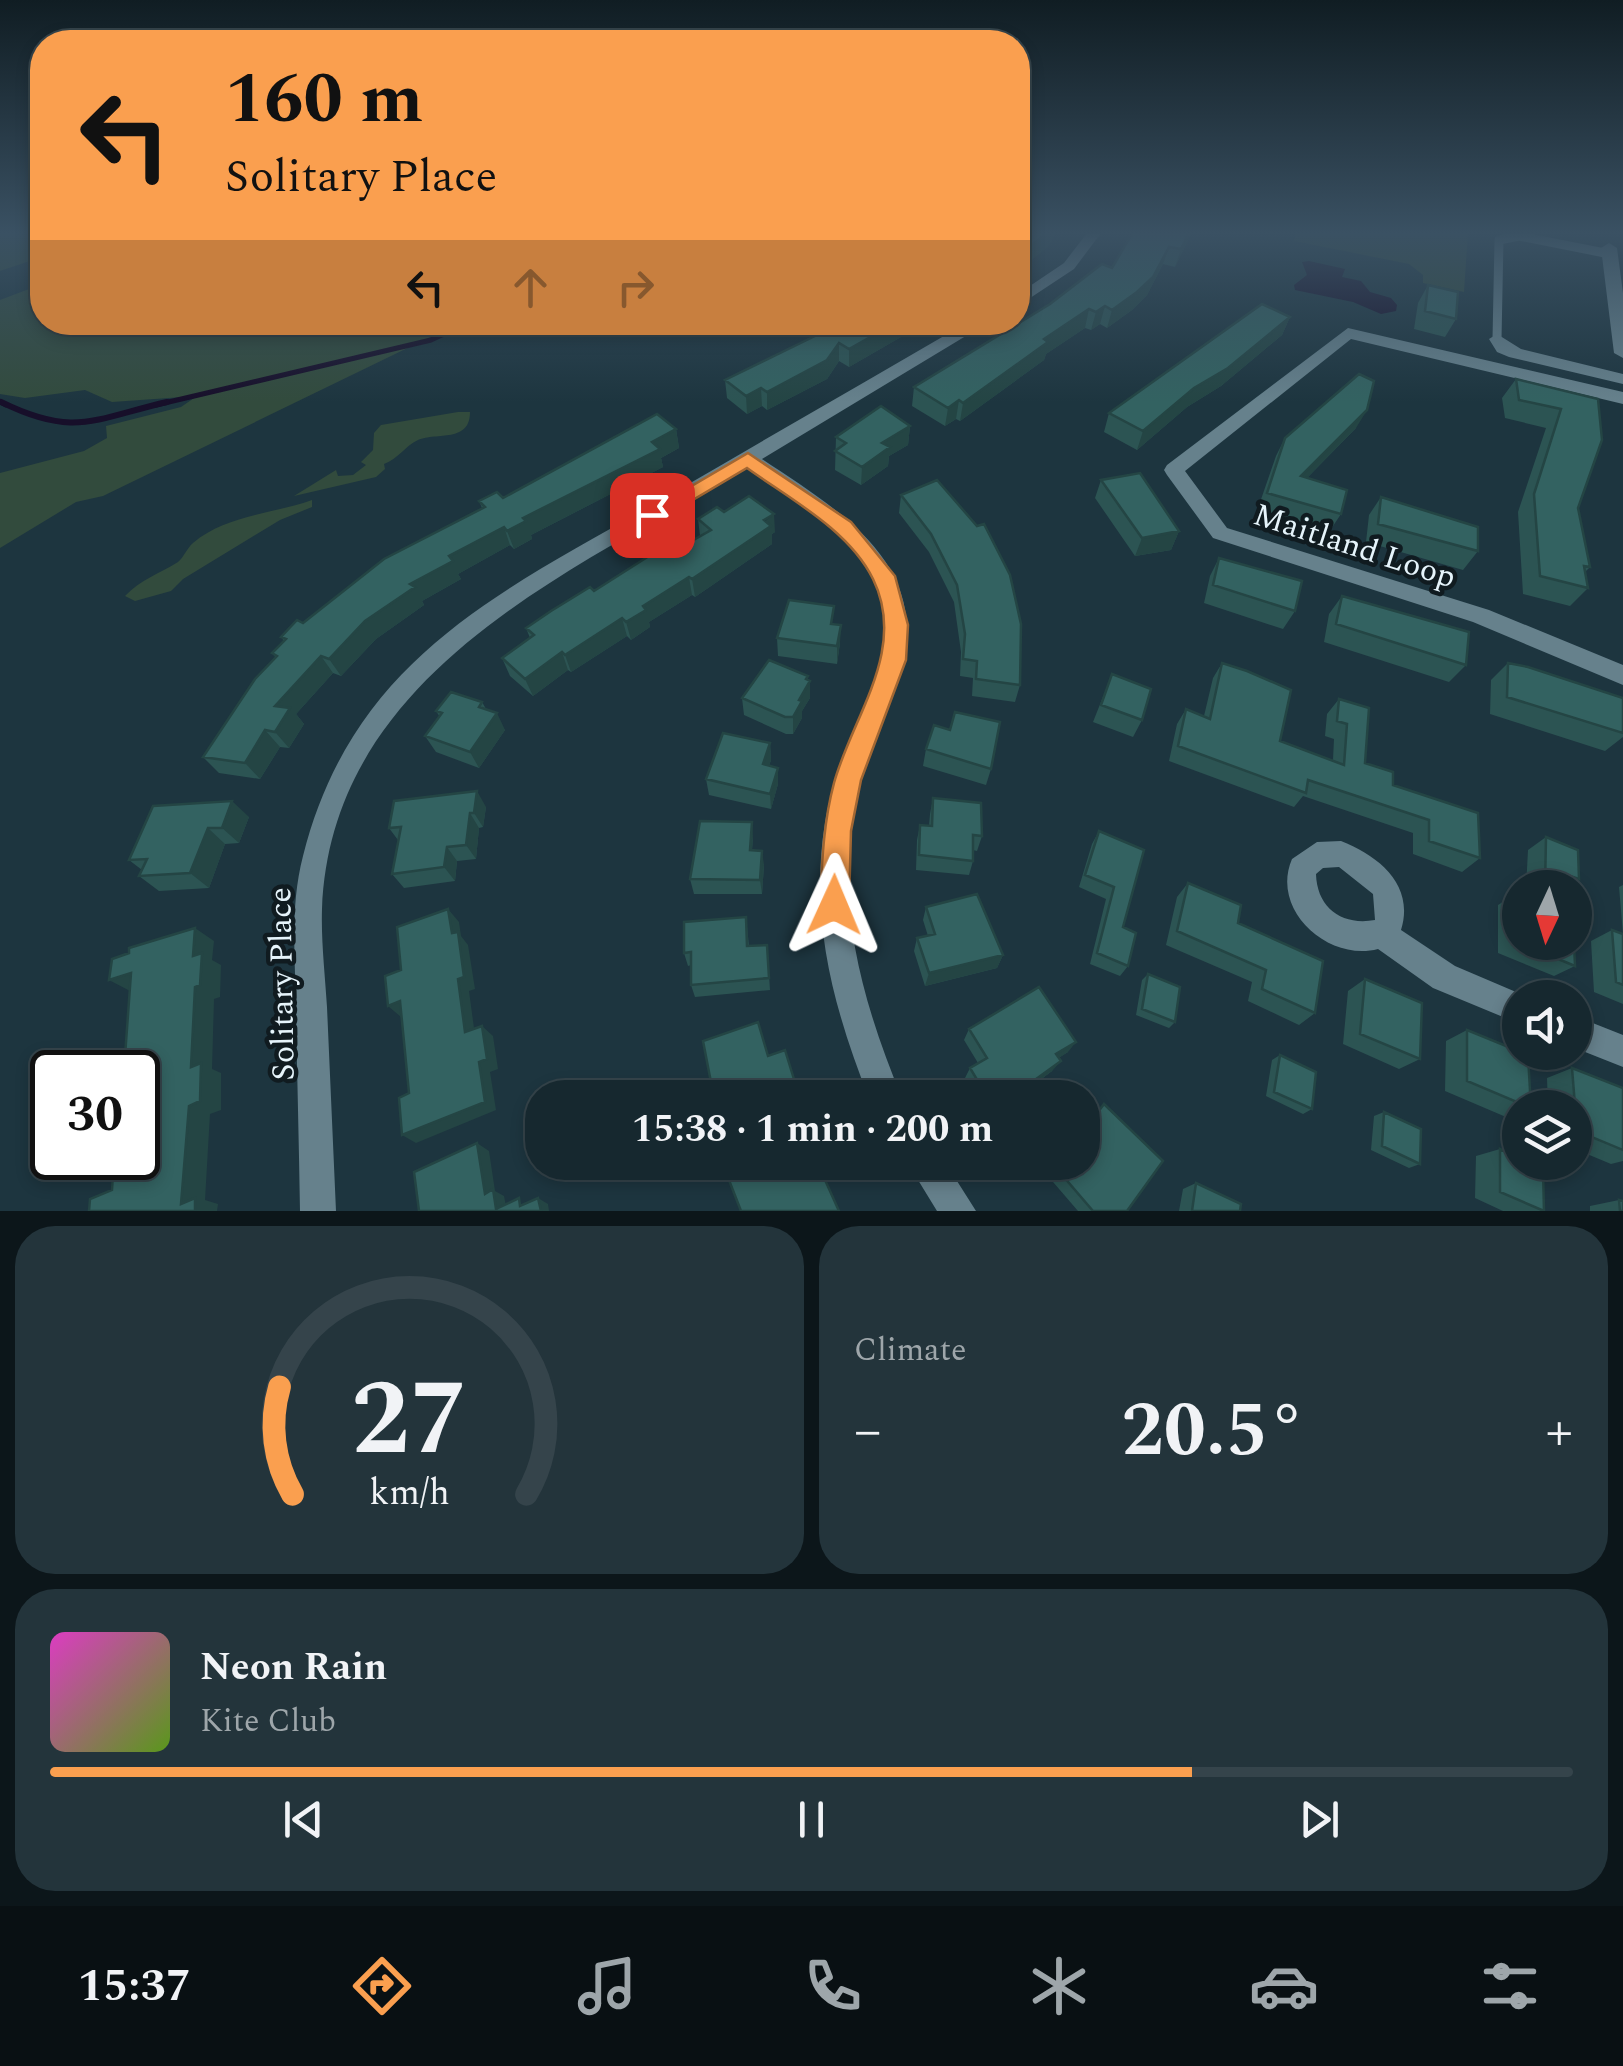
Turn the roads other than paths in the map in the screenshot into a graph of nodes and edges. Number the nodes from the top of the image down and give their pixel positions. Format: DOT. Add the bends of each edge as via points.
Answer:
graph roads {
  1 [pos="1498,290"];
  2 [pos="1614,290"];
  3 [pos="960,335"];
  4 [pos="1497,339"];
  5 [pos="1622,345"];
  6 [pos="1623,353"];
  7 [pos="1623,368"];
  8 [pos="1623,379"];
  9 [pos="1623,398"];
  10 [pos="748,459"];
  11 [pos="1623,675"];
  12 [pos="1382,934"];
  13 [pos="1502,1001"];
  14 [pos="1592,1039"];
  15 [pos="1623,1052"];
  16 [pos="878,1080"];
  17 [pos="936,1180"];
  18 [pos="318,1211"];
  19 [pos="958,1211"];
  1 -- 4 [label="lane"];
  2 -- 5 [label="street"];
  3 -- 10 [label="street, Solitary Place"];
  4 -- 7 [label="street"];
  4 -- 8 [label="street" via="1515,354"];
  5 -- 6 [label="street"];
  9 -- 11 [label="street, Maitland Loop" via="1348,333 1174,470 1220,534 1481,616"];
  10 -- 16 [label="street" via="844,527 884,576 892,598 894,660 848,780 833,883 846,988"];
  10 -- 18 [label="street, Solitary Place" via="463,629 394,694 346,766 314,858 308,908"];
  12 -- 13 [label="street" via="1444,977"];
  14 -- 15 [label="street"];
  17 -- 19 [label="street"];
}
